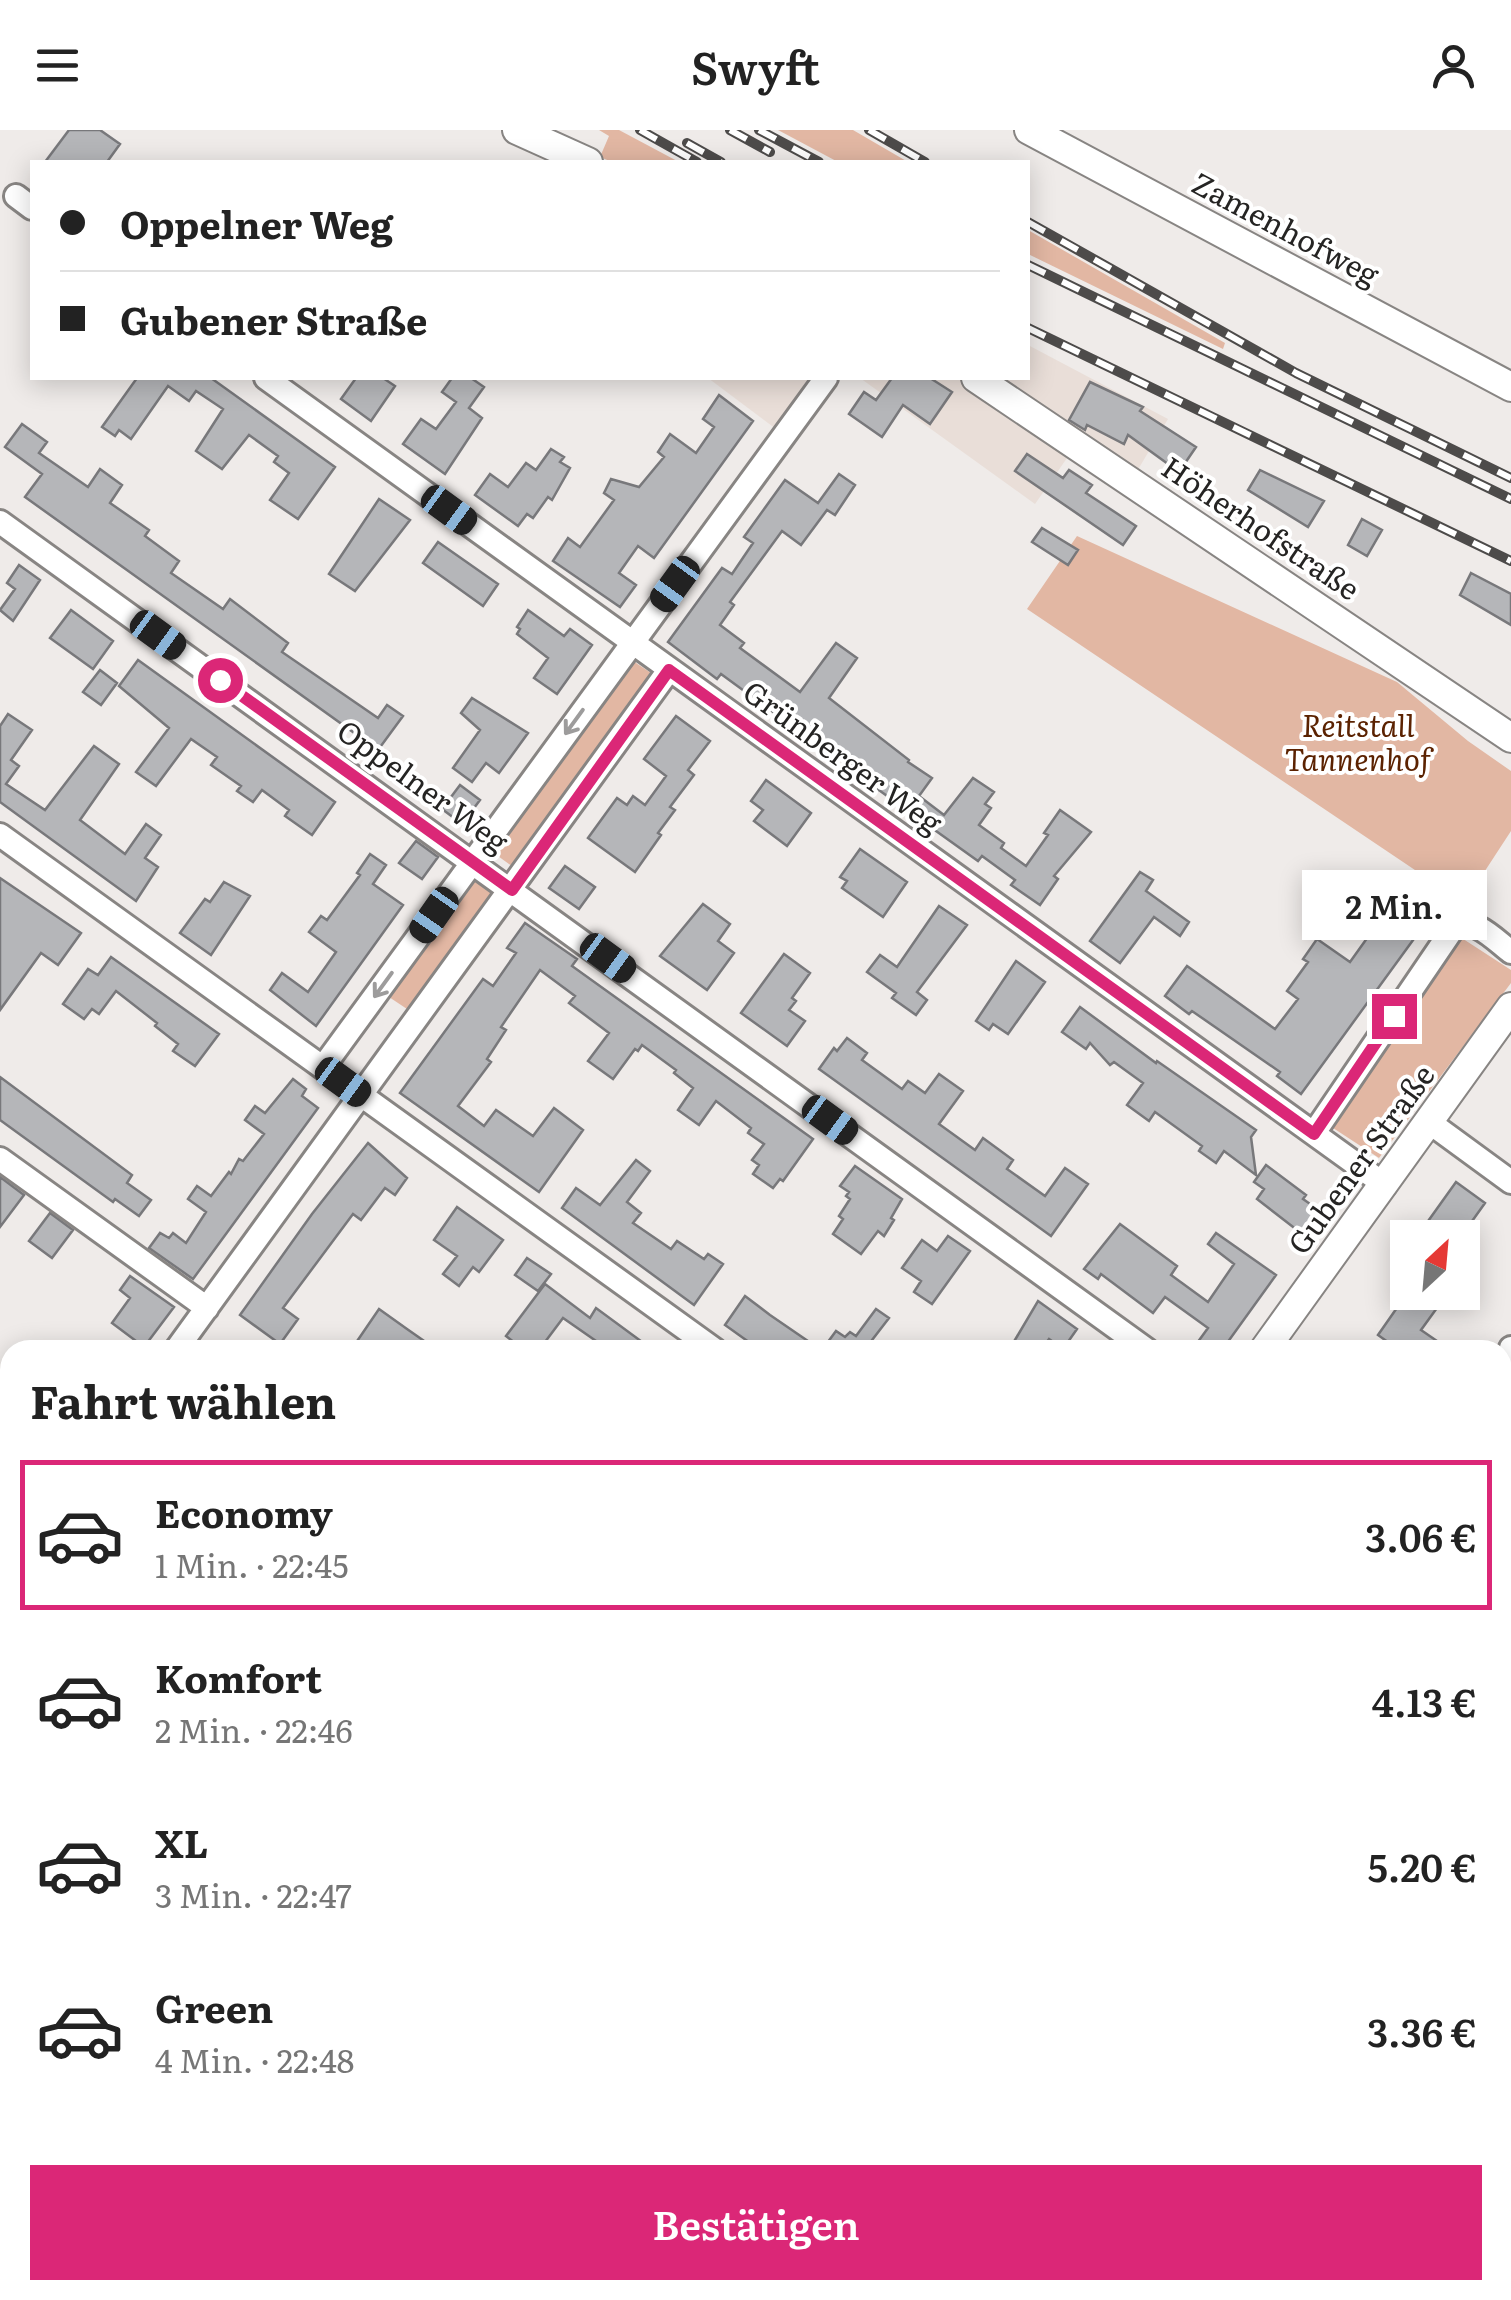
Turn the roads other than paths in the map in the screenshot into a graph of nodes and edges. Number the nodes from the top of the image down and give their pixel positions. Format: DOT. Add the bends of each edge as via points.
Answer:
graph roads {
  1 [pos="517,130"];
  2 [pos="1029,130"];
  3 [pos="584,160"];
  4 [pos="269,380"];
  5 [pos="825,380"];
  6 [pos="979,380"];
  7 [pos="1511,386"];
  8 [pos="0,522"];
  9 [pos="632,643"];
  10 [pos="669,670"];
  11 [pos="1509,740"];
  12 [pos="0,835"];
  13 [pos="473,861"];
  14 [pos="512,890"];
  15 [pos="1511,952"];
  16 [pos="1511,1007"];
  17 [pos="323,1068"];
  18 [pos="363,1096"];
  19 [pos="1429,1122"];
  20 [pos="1314,1134"];
  21 [pos="0,1159"];
  22 [pos="1511,1182"];
  23 [pos="1385,1185"];
  24 [pos="207,1308"];
  25 [pos="183,1340"];
  26 [pos="701,1340"];
  27 [pos="1133,1340"];
  28 [pos="1271,1340"];
  1 -- 3 [label="street"];
  2 -- 7 [label="street, Zamenhofweg"];
  4 -- 9 [label="street, Grünberger Weg"];
  5 -- 9 [label="street"];
  6 -- 11 [label="street, Höherhofstraße"];
  8 -- 13 [label="street, Oppelner Weg"];
  9 -- 10 [label="street, Grünberger Weg"];
  9 -- 13 [label="street, one-way"];
  10 -- 14 [label="street"];
  10 -- 20 [label="street, Grünberger Weg"];
  12 -- 17 [label="street"];
  13 -- 14 [label="street, Oppelner Weg"];
  13 -- 17 [label="street, one-way"];
  14 -- 18 [label="street"];
  14 -- 27 [label="street, Oppelner Weg"];
  15 -- 20 [label="street, Gubener Straße" via="1472,923 1454,928"];
  16 -- 19 [label="street, Gubener Straße"];
  17 -- 18 [label="street"];
  18 -- 24 [label="street"];
  18 -- 26 [label="street"];
  19 -- 22 [label="street"];
  19 -- 23 [label="street, Gubener Straße"];
  20 -- 23 [label="street, Grünberger Weg"];
  21 -- 24 [label="street"];
  23 -- 28 [label="street, Gubener Straße"];
  24 -- 25 [label="street"];
}
